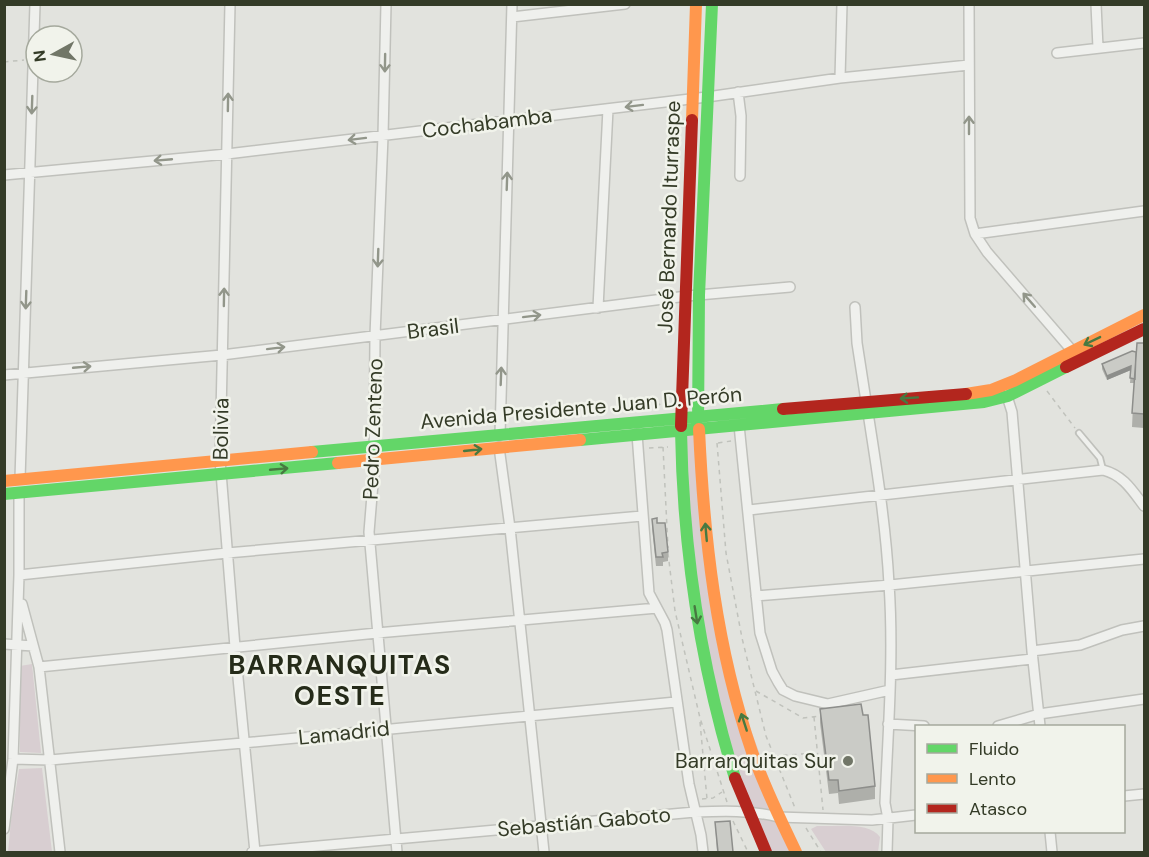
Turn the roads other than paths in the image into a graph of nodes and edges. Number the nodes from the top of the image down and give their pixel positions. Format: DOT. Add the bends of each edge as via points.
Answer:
graph roads {
  1 [pos="35,4"];
  2 [pos="230,4"];
  3 [pos="386,4"];
  4 [pos="512,4"];
  5 [pos="625,4"];
  6 [pos="696,4"];
  7 [pos="712,4"];
  8 [pos="842,4"];
  9 [pos="969,4"];
  10 [pos="1096,4"];
  11 [pos="512,17"];
  12 [pos="1144,43"];
  13 [pos="1098,48"];
  14 [pos="1058,53"];
  15 [pos="969,65"];
  16 [pos="840,78"];
  17 [pos="738,92"];
  18 [pos="707,97"];
  19 [pos="692,99"];
  20 [pos="608,109"];
  21 [pos="508,120"];
  22 [pos="383,136"];
  23 [pos="227,154"];
  24 [pos="30,172"];
  25 [pos="4,175"];
  26 [pos="740,176"];
  27 [pos="1144,211"];
  28 [pos="975,234"];
  29 [pos="790,287"];
  30 [pos="693,296"];
  31 [pos="855,307"];
  32 [pos="598,308"];
  33 [pos="1144,315"];
  34 [pos="503,320"];
  35 [pos="1144,329"];
  36 [pos="375,336"];
  37 [pos="222,355"];
  38 [pos="1076,356"];
  39 [pos="23,372"];
  40 [pos="4,375"];
  41 [pos="1005,391"];
  42 [pos="867,407"];
  43 [pos="698,423"];
  44 [pos="681,425"];
  45 [pos="739,425"];
  46 [pos="1079,433"];
  47 [pos="637,435"];
  48 [pos="500,441"];
  49 [pos="374,446"];
  50 [pos="220,460"];
  51 [pos="374,460"];
  52 [pos="1103,470"];
  53 [pos="221,475"];
  54 [pos="1018,479"];
  55 [pos="20,480"];
  56 [pos="4,481"];
  57 [pos="19,493"];
  58 [pos="4,494"];
  59 [pos="880,495"];
  60 [pos="1144,506"];
  61 [pos="749,510"];
  62 [pos="642,516"];
  63 [pos="510,528"];
  64 [pos="369,542"];
  65 [pos="227,553"];
  66 [pos="1144,559"];
  67 [pos="1025,572"];
  68 [pos="19,574"];
  69 [pos="890,585"];
  70 [pos="19,592"];
  71 [pos="756,596"];
  72 [pos="657,608"];
  73 [pos="519,621"];
  74 [pos="1144,626"];
  75 [pos="376,633"];
  76 [pos="4,644"];
  77 [pos="17,644"];
  78 [pos="33,646"];
  79 [pos="235,647"];
  80 [pos="1032,655"];
  81 [pos="39,667"];
  82 [pos="891,675"];
  83 [pos="890,690"];
  84 [pos="1144,699"];
  85 [pos="676,702"];
  86 [pos="1039,714"];
  87 [pos="529,716"];
  88 [pos="888,724"];
  89 [pos="1001,725"];
  90 [pos="1040,725"];
  91 [pos="915,726"];
  92 [pos="386,729"];
  93 [pos="243,743"];
  94 [pos="13,759"];
  95 [pos="50,760"];
  96 [pos="1144,794"];
  97 [pos="1125,796"];
  98 [pos="6,811"];
  99 [pos="695,812"];
  100 [pos="748,812"];
  101 [pos="915,815"];
  102 [pos="778,817"];
  103 [pos="888,819"];
  104 [pos="541,825"];
  105 [pos="4,829"];
  106 [pos="1050,833"];
  107 [pos="396,840"];
  108 [pos="60,852"];
  109 [pos="254,852"];
  110 [pos="397,852"];
  111 [pos="544,852"];
  112 [pos="703,852"];
  113 [pos="766,852"];
  114 [pos="796,852"];
  115 [pos="887,852"];
  116 [pos="1052,852"];
  1 -- 24 [label="street, one-way"];
  23 -- 2 [label="street, Bolivia, one-way"];
  3 -- 22 [label="street, Pedro Zenteno, one-way"];
  4 -- 11 [label="street"];
  5 -- 11 [label="street"];
  6 -- 19 [label="main road, José Bernardo Iturraspe"];
  7 -- 18 [label="main road, José Bernardo Iturraspe"];
  8 -- 16 [label="street"];
  9 -- 15 [label="street"];
  10 -- 13 [label="street"];
  11 -- 21 [label="street"];
  12 -- 13 [label="street"];
  13 -- 14 [label="street"];
  15 -- 16 [label="street, Cochabamba"];
  28 -- 15 [label="street, one-way" via="970,218"];
  16 -- 17 [label="street, Cochabamba"];
  17 -- 18 [label="street, Cochabamba"];
  17 -- 26 [label="street"];
  18 -- 19 [label="street, Cochabamba"];
  18 -- 30 [label="main road, José Bernardo Iturraspe"];
  19 -- 20 [label="street, Cochabamba, one-way"];
  19 -- 30 [label="main road, José Bernardo Iturraspe"];
  20 -- 21 [label="street, Cochabamba"];
  20 -- 32 [label="street"];
  21 -- 22 [label="street, Cochabamba"];
  34 -- 21 [label="street, one-way"];
  22 -- 23 [label="street, Cochabamba, one-way"];
  22 -- 36 [label="street, Pedro Zenteno, one-way"];
  23 -- 24 [label="street, Cochabamba, one-way"];
  37 -- 23 [label="street, Bolivia, one-way"];
  24 -- 25 [label="street, Cochabamba"];
  24 -- 39 [label="street, one-way"];
  27 -- 28 [label="street"];
  38 -- 28 [label="street, one-way"];
  29 -- 30 [label="street, Brasil"];
  30 -- 32 [label="street, Brasil"];
  30 -- 43 [label="main road, José Bernardo Iturraspe"];
  30 -- 44 [label="main road, José Bernardo Iturraspe"];
  31 -- 42 [label="street"];
  34 -- 32 [label="street, Brasil, one-way"];
  33 -- 38 [label="main road, Avenida Presidente Juan D. Perón, one-way"];
  34 -- 36 [label="street, Brasil"];
  48 -- 34 [label="street, one-way"];
  35 -- 38 [label="main road, Avenida Presidente Juan D. Perón"];
  37 -- 36 [label="street, Brasil, one-way"];
  36 -- 49 [label="street, Pedro Zenteno"];
  39 -- 37 [label="street, Brasil, one-way"];
  37 -- 50 [label="street, Bolivia"];
  38 -- 41 [label="main road, Avenida Presidente Juan D. Perón"];
  38 -- 41 [label="main road, Avenida Presidente Juan D. Perón" via="1040,382"];
  39 -- 40 [label="street, Brasil"];
  39 -- 55 [label="street"];
  41 -- 42 [label="main road, Avenida Presidente Juan D. Perón" via="968,404"];
  41 -- 54 [label="street" via="1012,412"];
  42 -- 43 [label="main road, Avenida Presidente Juan D. Perón"];
  42 -- 45 [label="main road, Avenida Presidente Juan D. Perón"];
  42 -- 59 [label="street"];
  43 -- 44 [label="main road, Avenida Presidente Juan D. Perón"];
  43 -- 45 [label="main road, Avenida Presidente Juan D. Perón"];
  102 -- 43 [label="main road, José Bernardo Iturraspe, one-way" via="739,709 718,623 708,556"];
  44 -- 47 [label="main road, Avenida Presidente Juan D. Perón"];
  44 -- 48 [label="main road, Avenida Presidente Juan D. Perón" via="654,422"];
  44 -- 100 [label="main road, José Bernardo Iturraspe, one-way" via="686,528 697,621 720,725"];
  45 -- 61 [label="street"];
  46 -- 52 [label="lane" via="1100,458"];
  47 -- 48 [label="main road, Avenida Presidente Juan D. Perón"];
  47 -- 62 [label="street"];
  48 -- 49 [label="main road, Avenida Presidente Juan D. Perón"];
  51 -- 48 [label="main road, Avenida Presidente Juan D. Perón, one-way"];
  48 -- 63 [label="street"];
  49 -- 50 [label="main road, Avenida Presidente Juan D. Perón"];
  49 -- 51 [label="street, Pedro Zenteno"];
  50 -- 53 [label="street, Bolivia"];
  50 -- 55 [label="main road, Avenida Presidente Juan D. Perón"];
  53 -- 51 [label="main road, Avenida Presidente Juan D. Perón, one-way"];
  51 -- 64 [label="street, Pedro Zenteno"];
  52 -- 54 [label="street"];
  52 -- 60 [label="street" via="1117,474"];
  53 -- 57 [label="main road, Avenida Presidente Juan D. Perón"];
  53 -- 65 [label="street, Bolivia"];
  54 -- 59 [label="street"];
  54 -- 67 [label="street"];
  55 -- 56 [label="main road, Avenida Presidente Juan D. Perón"];
  57 -- 58 [label="main road, Avenida Presidente Juan D. Perón"];
  57 -- 68 [label="street"];
  59 -- 61 [label="street"];
  59 -- 69 [label="street"];
  61 -- 71 [label="street"];
  62 -- 63 [label="street"];
  62 -- 72 [label="street" via="649,593"];
  63 -- 64 [label="street"];
  63 -- 73 [label="street"];
  64 -- 65 [label="street"];
  64 -- 75 [label="street, Pedro Zenteno"];
  65 -- 68 [label="street"];
  65 -- 79 [label="street, Bolivia"];
  66 -- 67 [label="street"];
  67 -- 69 [label="street"];
  67 -- 80 [label="street"];
  68 -- 70 [label="street"];
  69 -- 71 [label="street"];
  69 -- 82 [label="street"];
  70 -- 77 [label="street"];
  70 -- 78 [label="street"];
  71 -- 83 [label="street" via="760,633 772,671 783,690 819,702 837,703"];
  72 -- 73 [label="street"];
  72 -- 85 [label="street" via="665,623"];
  73 -- 75 [label="street"];
  73 -- 87 [label="street"];
  74 -- 80 [label="street"];
  75 -- 79 [label="street"];
  75 -- 92 [label="street, Pedro Zenteno"];
  76 -- 77 [label="street"];
  77 -- 78 [label="street"];
  77 -- 94 [label="street"];
  78 -- 81 [label="street"];
  79 -- 81 [label="street"];
  79 -- 93 [label="street, Bolivia"];
  80 -- 82 [label="street"];
  80 -- 86 [label="street"];
  81 -- 95 [label="street"];
  82 -- 83 [label="street"];
  83 -- 88 [label="street"];
  84 -- 86 [label="street"];
  85 -- 87 [label="street, Lamadrid"];
  85 -- 99 [label="street"];
  86 -- 89 [label="street"];
  86 -- 90 [label="street"];
  87 -- 92 [label="street, Lamadrid"];
  87 -- 104 [label="street"];
  88 -- 91 [label="street"];
  88 -- 103 [label="street"];
  92 -- 93 [label="street, Lamadrid"];
  92 -- 107 [label="street, Pedro Zenteno"];
  93 -- 95 [label="street, Lamadrid"];
  93 -- 109 [label="street, Bolivia"];
  94 -- 95 [label="street, Lamadrid"];
  94 -- 98 [label="street"];
  95 -- 108 [label="street"];
  96 -- 97 [label="street"];
  98 -- 105 [label="street"];
  99 -- 100 [label="street, Sebastián Gaboto"];
  99 -- 104 [label="street, Sebastián Gaboto"];
  99 -- 112 [label="street"];
  100 -- 102 [label="street, Sebastián Gaboto"];
  100 -- 113 [label="main road, José Bernardo Iturraspe"];
  101 -- 103 [label="street, Sebastián Gaboto"];
  102 -- 103 [label="street, Sebastián Gaboto"];
  102 -- 114 [label="main road, José Bernardo Iturraspe"];
  103 -- 115 [label="street"];
  104 -- 107 [label="street, Sebastián Gaboto"];
  104 -- 111 [label="street"];
  106 -- 116 [label="street"];
  107 -- 109 [label="street, Sebastián Gaboto"];
  107 -- 110 [label="street, Pedro Zenteno"];
}
